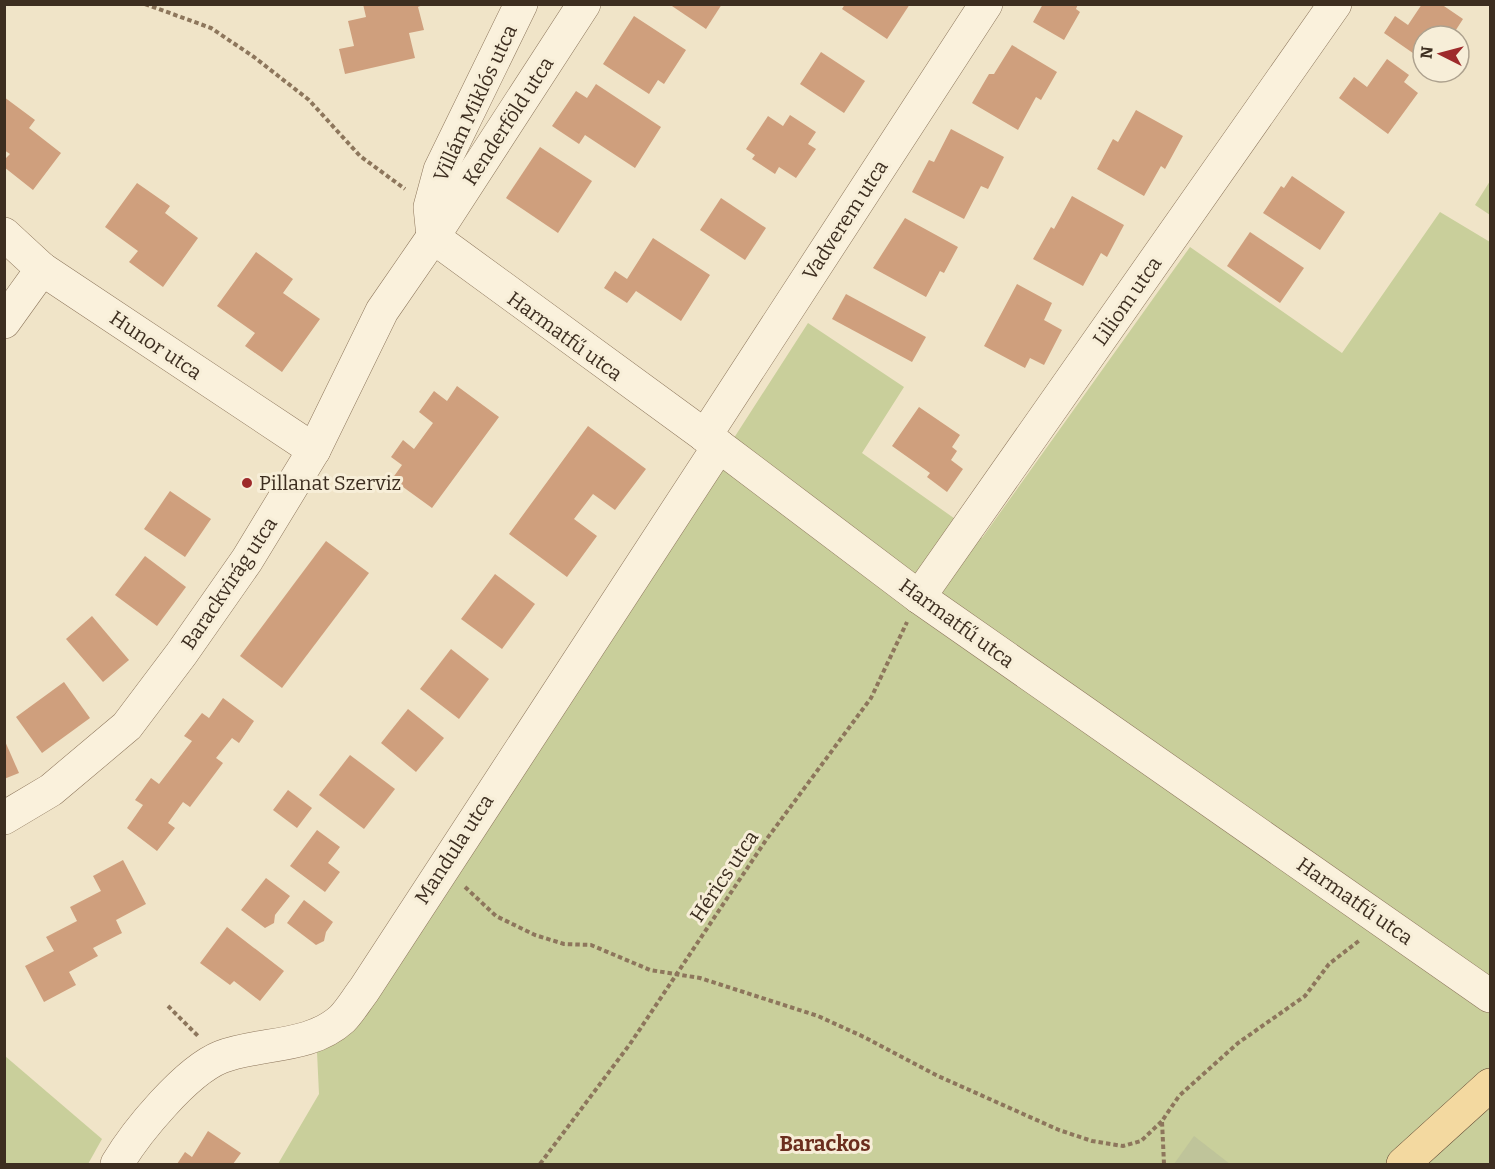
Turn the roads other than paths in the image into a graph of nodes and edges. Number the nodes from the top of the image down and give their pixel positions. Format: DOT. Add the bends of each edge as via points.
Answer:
graph roads {
  1 [pos="520,4"];
  2 [pos="584,4"];
  3 [pos="986,4"];
  4 [pos="1335,4"];
  5 [pos="431,222"];
  6 [pos="4,234"];
  7 [pos="42,269"];
  8 [pos="4,322"];
  9 [pos="712,441"];
  10 [pos="314,450"];
  11 [pos="919,597"];
  12 [pos="4,818"];
  13 [pos="1491,996"];
  14 [pos="1491,1085"];
  15 [pos="117,1164"];
  16 [pos="1403,1164"];
  1 -- 5 [label="street, Villám Miklós utca" via="440,170"];
  2 -- 5 [label="street, Kenderföld utca"];
  3 -- 9 [label="street, Vadverem utca"];
  4 -- 11 [label="street, Liliom utca"];
  5 -- 9 [label="street, Harmatfű utca"];
  5 -- 10 [label="street, Barackvirág utca"];
  6 -- 7 [label="street, Hunor utca"];
  7 -- 8 [label="street"];
  7 -- 10 [label="street, Hunor utca"];
  9 -- 11 [label="street, Harmatfű utca"];
  9 -- 15 [label="street, Mandula utca" via="343,1018 324,1032 298,1041 219,1058 152,1116"];
  10 -- 12 [label="street, Barackvirág utca" via="247,560 127,726 51,790"];
  11 -- 13 [label="street, Harmatfű utca"];
  14 -- 16 [label="main road"];
}
